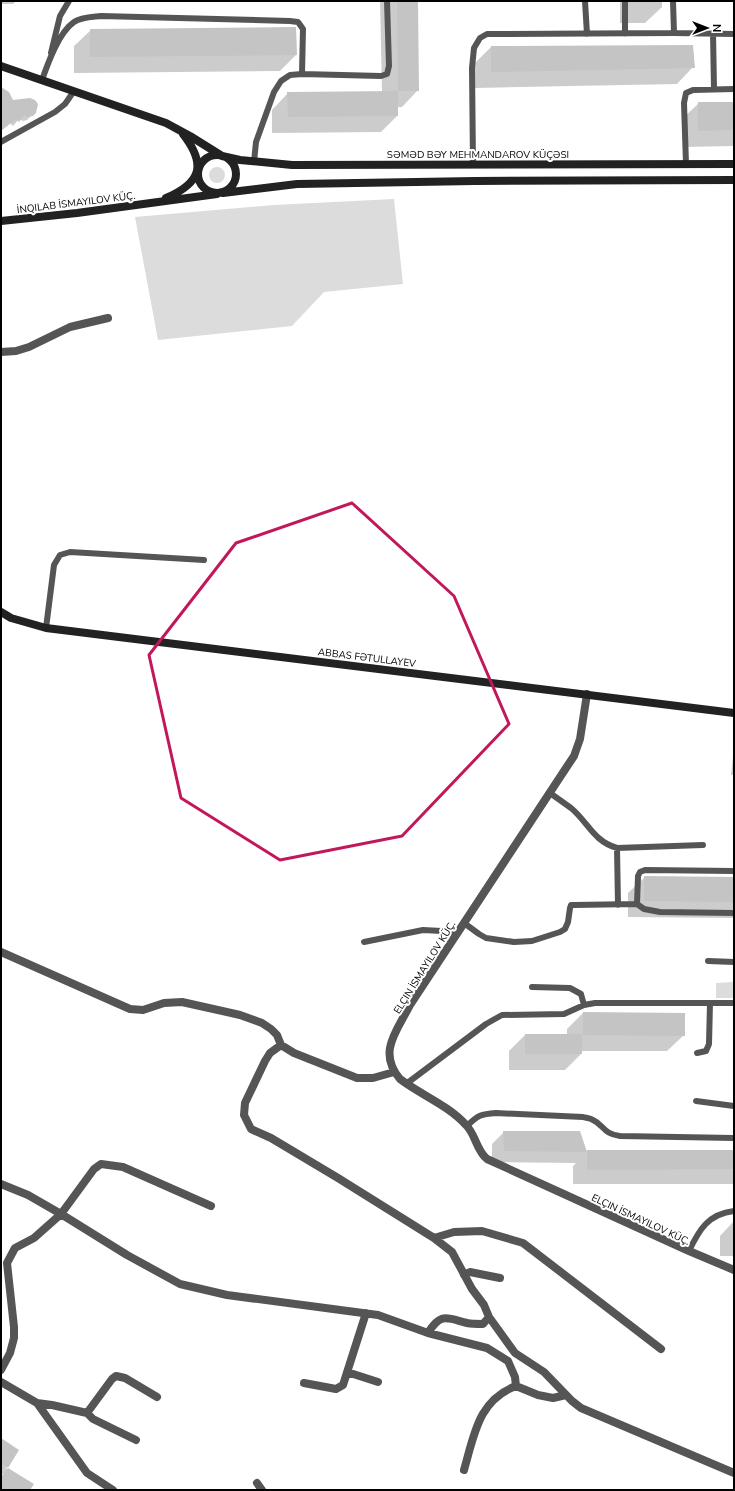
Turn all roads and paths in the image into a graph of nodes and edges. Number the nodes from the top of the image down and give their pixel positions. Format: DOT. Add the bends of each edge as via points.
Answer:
graph roads {
  1 [pos="69,1"];
  2 [pos="387,1"];
  3 [pos="585,1"];
  4 [pos="625,1"];
  5 [pos="673,1"];
  6 [pos="674,33"];
  7 [pos="713,33"];
  8 [pos="587,34"];
  9 [pos="625,34"];
  10 [pos="734,34"];
  11 [pos="49,63"];
  12 [pos="1,66"];
  13 [pos="302,74"];
  14 [pos="42,80"];
  15 [pos="714,89"];
  16 [pos="734,89"];
  17 [pos="74,91"];
  18 [pos="179,129"];
  19 [pos="1,142"];
  20 [pos="222,156"];
  21 [pos="254,162"];
  22 [pos="473,164"];
  23 [pos="686,164"];
  24 [pos="734,164"];
  25 [pos="198,172"];
  26 [pos="734,180"];
  27 [pos="220,193"];
  28 [pos="154,203"];
  29 [pos="1,221"];
  30 [pos="108,318"];
  31 [pos="1,352"];
  32 [pos="204,560"];
  33 [pos="1,612"];
  34 [pos="46,628"];
  35 [pos="586,694"];
  36 [pos="734,713"];
  37 [pos="550,794"];
  38 [pos="703,846"];
  39 [pos="616,848"];
  40 [pos="734,871"];
  41 [pos="637,904"];
  42 [pos="618,905"];
  43 [pos="734,913"];
  44 [pos="464,923"];
  45 [pos="456,935"];
  46 [pos="364,942"];
  47 [pos="1,952"];
  48 [pos="708,961"];
  49 [pos="734,962"];
  50 [pos="532,987"];
  51 [pos="734,1003"];
  52 [pos="710,1004"];
  53 [pos="584,1005"];
  54 [pos="281,1045"];
  55 [pos="697,1053"];
  56 [pos="394,1072"];
  57 [pos="406,1084"];
  58 [pos="696,1101"];
  59 [pos="734,1106"];
  60 [pos="467,1126"];
  61 [pos="734,1138"];
  62 [pos="1,1184"];
  63 [pos="211,1206"];
  64 [pos="734,1211"];
  65 [pos="61,1214"];
  66 [pos="434,1238"];
  67 [pos="689,1251"];
  68 [pos="734,1270"];
  69 [pos="464,1275"];
  70 [pos="500,1278"];
  71 [pos="366,1313"];
  72 [pos="488,1317"];
  73 [pos="428,1333"];
  74 [pos="661,1349"];
  75 [pos="1,1370"];
  76 [pos="347,1372"];
  77 [pos="1,1382"];
  78 [pos="378,1382"];
  79 [pos="304,1383"];
  80 [pos="516,1386"];
  81 [pos="566,1395"];
  82 [pos="157,1397"];
  83 [pos="36,1403"];
  84 [pos="88,1413"];
  85 [pos="136,1440"];
  86 [pos="464,1470"];
  87 [pos="734,1472"];
  88 [pos="257,1482"];
  89 [pos="113,1490"];
  90 [pos="262,1490"];
  1 -- 11 [label="lane" via="60,16"];
  2 -- 13 [label="lane" via="387,74"];
  3 -- 8 [label="lane"];
  4 -- 9 [label="lane"];
  5 -- 6 [label="lane"];
  6 -- 7 [label="lane"];
  6 -- 9 [label="lane"];
  7 -- 10 [label="lane"];
  7 -- 15 [label="lane"];
  8 -- 9 [label="lane"];
  8 -- 22 [label="lane" via="487,34 480,38 474,48 472,68"];
  11 -- 13 [label="lane" via="63,34 74,22 84,18 101,16 290,21 298,22 303,29"];
  11 -- 14 [label="lane"];
  12 -- 14 [label="main road"];
  13 -- 21 [label="lane" via="290,75 281,81 274,92 256,142"];
  14 -- 17 [label="main road"];
  15 -- 16 [label="lane"];
  15 -- 23 [label="lane" via="693,90 686,94"];
  17 -- 18 [label="main road"];
  17 -- 19 [label="lane" via="65,104 55,112"];
  18 -- 20 [label="main road"];
  18 -- 25 [label="main road" via="191,144"];
  20 -- 21 [label="main road, SƏMƏD BƏY MEHMANDAROV KÜÇƏSI"];
  20 -- 25 [label="main road" via="216,155 204,160"];
  20 -- 27 [label="main road" via="232,163 236,174 233,186"];
  21 -- 22 [label="main road, SƏMƏD BƏY MEHMANDAROV KÜÇƏSI" via="292,165"];
  22 -- 23 [label="main road, SƏMƏD BƏY MEHMANDAROV KÜÇƏSI"];
  23 -- 24 [label="main road, SƏMƏD BƏY MEHMANDAROV KÜÇƏSI"];
  25 -- 27 [label="main road" via="198,179 205,190"];
  25 -- 28 [label="main road" via="186,188"];
  26 -- 27 [label="main road" via="298,184"];
  27 -- 28 [label="main road"];
  28 -- 29 [label="main road"];
  30 -- 31 [label="street" via="70,327 29,347"];
  32 -- 34 [label="lane" via="70,552 60,555 54,565"];
  33 -- 34 [label="main road, ABBAS FƏTULLAYEV" via="11,618"];
  34 -- 35 [label="main road, ABBAS FƏTULLAYEV"];
  35 -- 36 [label="main road, ABBAS FƏTULLAYEV"];
  35 -- 37 [label="street" via="582,728 574,756"];
  37 -- 39 [label="lane" via="571,808 596,837"];
  37 -- 44 [label="street"];
  38 -- 39 [label="lane"];
  39 -- 42 [label="lane"];
  40 -- 41 [label="lane" via="645,870 638,876"];
  41 -- 42 [label="lane"];
  41 -- 43 [label="lane" via="644,910 656,912"];
  42 -- 44 [label="lane" via="571,905 565,928 532,941 486,938"];
  44 -- 45 [label="street"];
  45 -- 46 [label="lane" via="423,930"];
  45 -- 56 [label="street" via="410,1005 393,1039 389,1059"];
  47 -- 54 [label="street" via="130,1009 143,1010 164,1003 182,1002 240,1015 271,1029 277,1034"];
  48 -- 49 [label="lane"];
  50 -- 53 [label="lane" via="570,988 581,994"];
  51 -- 52 [label="lane"];
  52 -- 53 [label="lane"];
  52 -- 55 [label="lane" via="709,1044 706,1051"];
  53 -- 57 [label="lane" via="564,1014 502,1015 486,1024"];
  54 -- 56 [label="street" via="294,1053 357,1078 373,1078"];
  54 -- 66 [label="street" via="270,1053 265,1061 245,1103 244,1115 251,1129 271,1138"];
  56 -- 57 [label="street"];
  57 -- 60 [label="street" via="455,1115"];
  58 -- 59 [label="lane"];
  60 -- 61 [label="lane" via="482,1114 504,1113 583,1117 594,1120 606,1132 620,1136"];
  60 -- 67 [label="street" via="482,1155 487,1159"];
  62 -- 65 [label="street" via="28,1195"];
  63 -- 65 [label="street" via="123,1167 102,1164 94,1169"];
  64 -- 67 [label="lane" via="715,1216 705,1224"];
  65 -- 71 [label="street" via="127,1256 180,1284 227,1295"];
  65 -- 75 [label="street" via="34,1238 15,1248 7,1263 14,1338"];
  66 -- 69 [label="street" via="452,1252"];
  66 -- 74 [label="street" via="454,1232 482,1230 523,1243"];
  67 -- 68 [label="street"];
  69 -- 70 [label="street" via="470,1272"];
  69 -- 72 [label="street" via="484,1305"];
  71 -- 73 [label="street"];
  71 -- 76 [label="street"];
  72 -- 73 [label="street" via="483,1324 468,1324 456,1319 441,1318 434,1322"];
  72 -- 81 [label="street" via="515,1353 544,1372"];
  73 -- 80 [label="street" via="487,1348 508,1361"];
  76 -- 78 [label="street"];
  76 -- 79 [label="street" via="343,1386 336,1389"];
  77 -- 83 [label="street"];
  80 -- 81 [label="street" via="553,1398"];
  80 -- 86 [label="street" via="506,1389 491,1402 480,1417"];
  81 -- 87 [label="street" via="581,1408"];
  82 -- 84 [label="street" via="125,1378 116,1376"];
  83 -- 84 [label="street"];
  83 -- 89 [label="street" via="87,1472"];
  84 -- 85 [label="street" via="93,1419"];
  88 -- 90 [label="street"];
}
